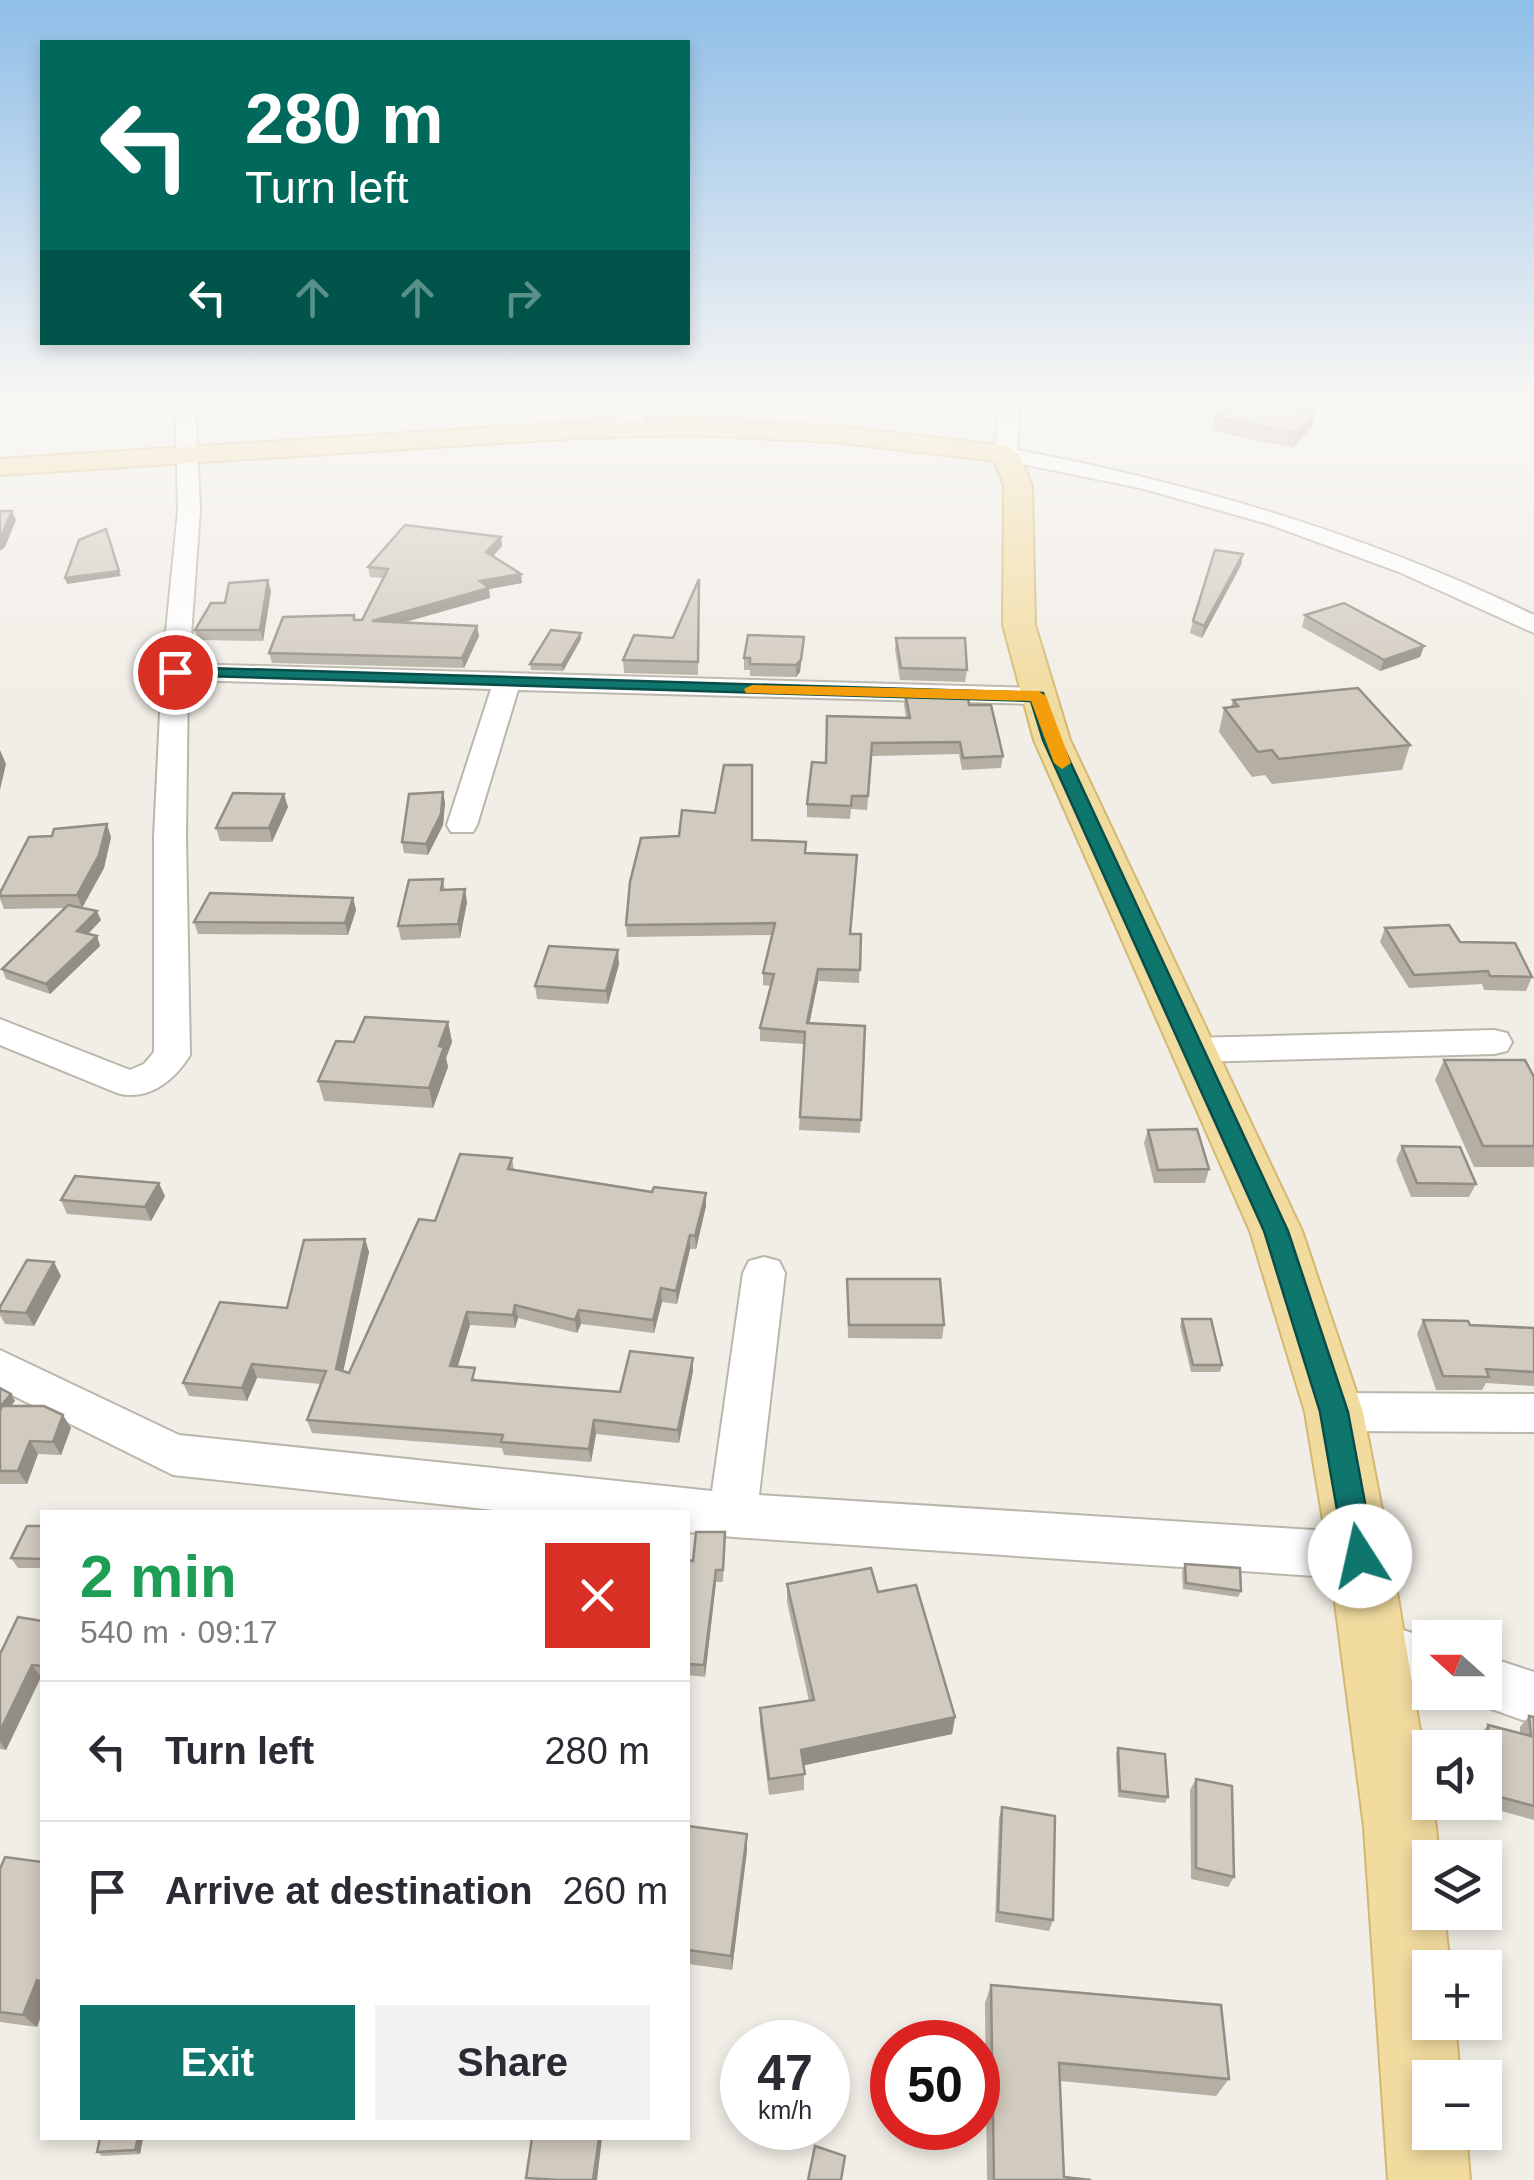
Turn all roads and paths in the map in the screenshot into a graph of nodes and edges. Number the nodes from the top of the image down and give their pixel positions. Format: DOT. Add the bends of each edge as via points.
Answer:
graph roads {
  1 [pos="190,499"];
  2 [pos="1018,499"];
  3 [pos="1202,499"];
  4 [pos="1534,625"];
  5 [pos="175,672"];
  6 [pos="506,684"];
  7 [pos="1038,696"];
  8 [pos="462,825"];
  9 [pos="0,1031"];
  10 [pos="1494,1042"];
  11 [pos="1192,1050"];
  12 [pos="764,1273"];
  13 [pos="0,1368"];
  14 [pos="1334,1412"];
  15 [pos="1534,1413"];
  16 [pos="686,1510"];
  17 [pos="690,1510"];
  18 [pos="733,1515"];
  19 [pos="1360,1556"];
  20 [pos="1373,1646"];
  21 [pos="1412,1658"];
  22 [pos="1502,1688"];
  23 [pos="1534,1698"];
  24 [pos="1429,2180"];
  1 -- 5 [label="street"];
  2 -- 7 [label="main road" via="1019,625"];
  3 -- 4 [label="street" via="1288,522"];
  5 -- 6 [label="street"];
  5 -- 9 [label="street" via="172,1056 158,1074 130,1084"];
  6 -- 7 [label="street"];
  6 -- 8 [label="street"];
  7 -- 11 [label="main road"];
  10 -- 11 [label="street"];
  11 -- 14 [label="main road" via="1276,1231"];
  12 -- 18 [label="street"];
  13 -- 16 [label="street" via="173,1455"];
  14 -- 15 [label="street"];
  14 -- 19 [label="main road"];
  17 -- 18 [label="street"];
  18 -- 19 [label="street"];
  19 -- 20 [label="main road"];
  20 -- 21 [label="street"];
  20 -- 24 [label="main road" via="1400,1828"];
  22 -- 23 [label="street"];
}
